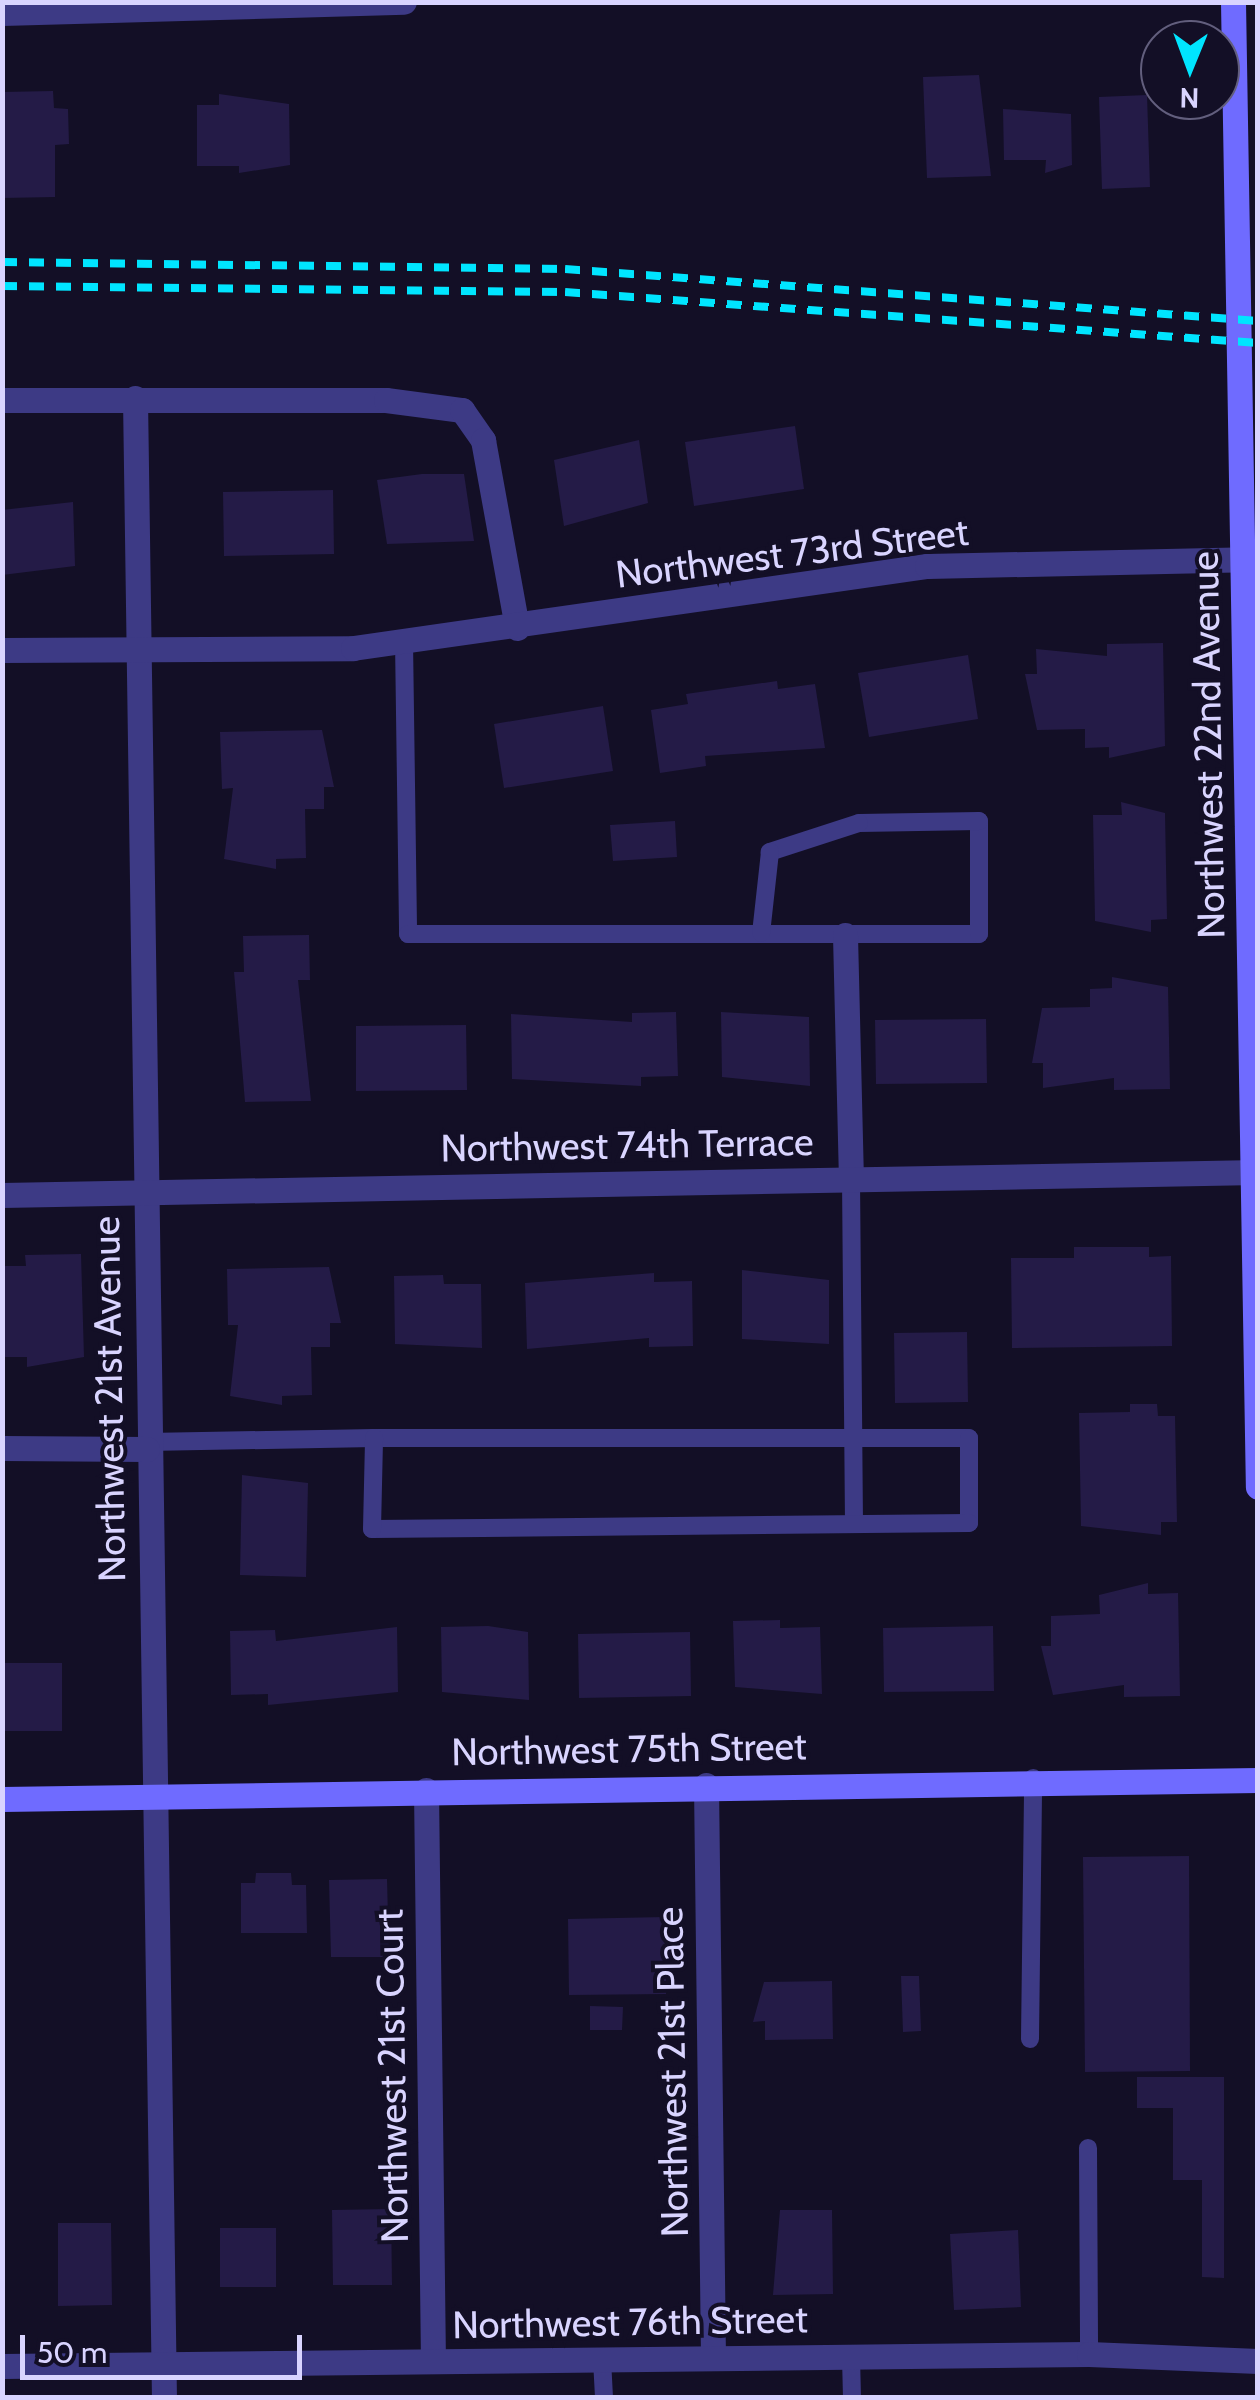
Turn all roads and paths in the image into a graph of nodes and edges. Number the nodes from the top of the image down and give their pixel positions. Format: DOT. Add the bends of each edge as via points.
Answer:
graph roads {
  1 [pos="404,2"];
  2 [pos="1233,2"];
  3 [pos="136,6"];
  4 [pos="2,13"];
  5 [pos="136,398"];
  6 [pos="2,400"];
  7 [pos="1250,559"];
  8 [pos="518,628"];
  9 [pos="404,642"];
  10 [pos="137,648"];
  11 [pos="2,650"];
  12 [pos="761,933"];
  13 [pos="845,934"];
  14 [pos="1255,1172"];
  15 [pos="851,1179"];
  16 [pos="142,1191"];
  17 [pos="2,1195"];
  18 [pos="855,1437"];
  19 [pos="374,1438"];
  20 [pos="147,1445"];
  21 [pos="2,1448"];
  22 [pos="1258,1487"];
  23 [pos="854,1524"];
  24 [pos="1033,1778"];
  25 [pos="1258,1780"];
  26 [pos="706,1785"];
  27 [pos="426,1790"];
  28 [pos="154,1795"];
  29 [pos="2,1799"];
  30 [pos="1030,2039"];
  31 [pos="1088,2148"];
  32 [pos="1089,2354"];
  33 [pos="851,2357"];
  34 [pos="713,2358"];
  35 [pos="602,2359"];
  36 [pos="433,2361"];
  37 [pos="1258,2362"];
  38 [pos="164,2364"];
  39 [pos="2,2366"];
  40 [pos="164,2398"];
  41 [pos="604,2398"];
  42 [pos="852,2398"];
  1 -- 3 [label="street"];
  2 -- 7 [label="main road, Northwest 22nd Avenue"];
  3 -- 4 [label="street"];
  5 -- 6 [label="street"];
  5 -- 8 [label="street" via="386,400 462,410 483,440"];
  5 -- 10 [label="street, Northwest 21st Avenue"];
  7 -- 8 [label="street, Northwest 73rd Street" via="927,566"];
  7 -- 14 [label="main road, Northwest 22nd Avenue"];
  8 -- 9 [label="street, Northwest 73rd Street"];
  9 -- 10 [label="street, Northwest 73rd Street"];
  9 -- 12 [label="lane" via="408,934"];
  10 -- 11 [label="street, Northwest 73rd Street"];
  10 -- 16 [label="street, Northwest 21st Avenue"];
  12 -- 13 [label="lane"];
  12 -- 13 [label="lane" via="770,852 859,823 979,822 979,934"];
  13 -- 15 [label="street"];
  14 -- 15 [label="street, Northwest 74th Terrace"];
  14 -- 22 [label="main road, Northwest 22nd Avenue"];
  15 -- 16 [label="street, Northwest 74th Terrace"];
  15 -- 18 [label="lane"];
  16 -- 17 [label="street, Northwest 74th Terrace"];
  16 -- 20 [label="street, Northwest 21st Avenue"];
  18 -- 19 [label="lane"];
  18 -- 23 [label="lane"];
  18 -- 23 [label="lane" via="969,1438 969,1522"];
  19 -- 20 [label="lane"];
  19 -- 23 [label="lane" via="372,1529"];
  20 -- 21 [label="street"];
  20 -- 28 [label="street, Northwest 21st Avenue"];
  24 -- 25 [label="main road, Northwest 75th Street"];
  24 -- 26 [label="main road, Northwest 75th Street"];
  24 -- 30 [label="lane"];
  26 -- 27 [label="main road, Northwest 75th Street"];
  26 -- 34 [label="street, Northwest 21st Place"];
  27 -- 28 [label="main road, Northwest 75th Street"];
  27 -- 36 [label="street, Northwest 21st Court"];
  28 -- 29 [label="main road, Northwest 75th Street"];
  28 -- 38 [label="street, Northwest 21st Avenue"];
  31 -- 32 [label="lane"];
  32 -- 33 [label="street, Northwest 76th Street"];
  32 -- 37 [label="street, Northwest 76th Street"];
  33 -- 34 [label="street, Northwest 76th Street"];
  33 -- 42 [label="lane"];
  34 -- 35 [label="street, Northwest 76th Street"];
  35 -- 36 [label="street, Northwest 76th Street"];
  35 -- 41 [label="lane"];
  36 -- 38 [label="street, Northwest 76th Street"];
  38 -- 39 [label="street, Northwest 76th Street"];
  38 -- 40 [label="street, Northwest 21st Avenue"];
}
